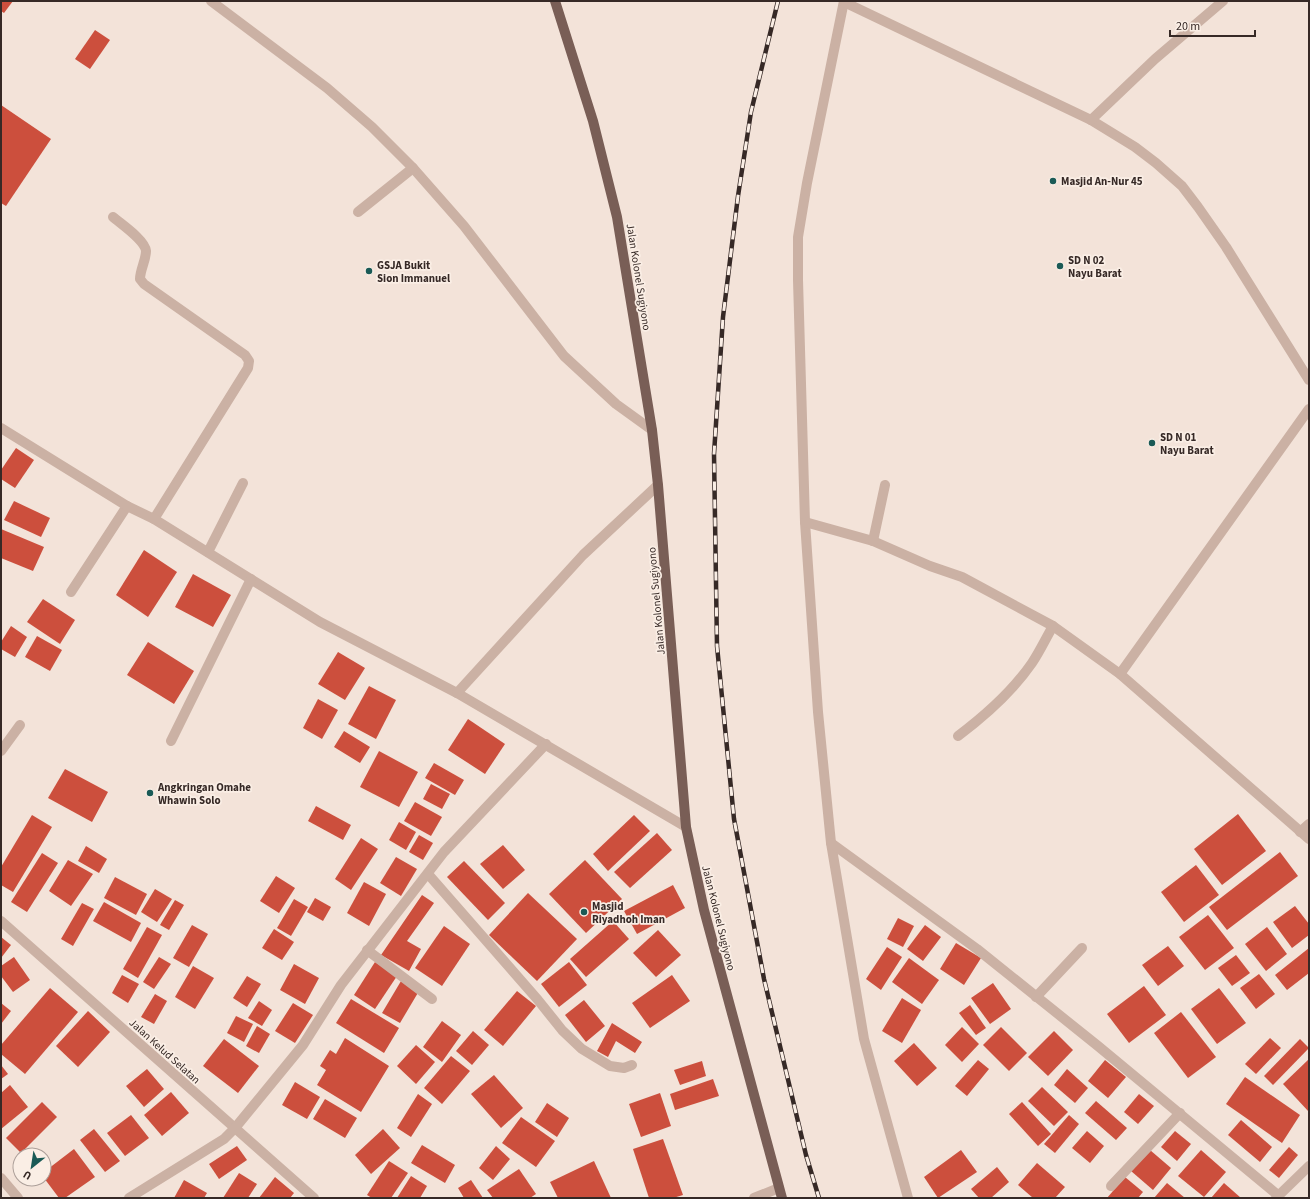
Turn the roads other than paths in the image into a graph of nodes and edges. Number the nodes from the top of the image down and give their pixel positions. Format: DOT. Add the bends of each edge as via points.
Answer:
graph roads {
  1 [pos="211,1"];
  2 [pos="555,1"];
  3 [pos="844,1"];
  4 [pos="1223,1"];
  5 [pos="1091,120"];
  6 [pos="414,168"];
  7 [pos="358,212"];
  8 [pos="113,217"];
  9 [pos="1309,380"];
  10 [pos="1309,409"];
  11 [pos="1,428"];
  12 [pos="652,430"];
  13 [pos="243,483"];
  14 [pos="658,485"];
  15 [pos="885,485"];
  16 [pos="127,506"];
  17 [pos="154,519"];
  18 [pos="805,522"];
  19 [pos="873,541"];
  20 [pos="208,552"];
  21 [pos="251,579"];
  22 [pos="71,592"];
  23 [pos="1053,626"];
  24 [pos="1120,674"];
  25 [pos="457,693"];
  26 [pos="20,726"];
  27 [pos="958,736"];
  28 [pos="171,741"];
  29 [pos="546,744"];
  30 [pos="1,751"];
  31 [pos="1309,824"];
  32 [pos="686,827"];
  33 [pos="1300,832"];
  34 [pos="1309,839"];
  35 [pos="831,844"];
  36 [pos="428,874"];
  37 [pos="1,921"];
  38 [pos="1082,948"];
  39 [pos="367,950"];
  40 [pos="1036,996"];
  41 [pos="432,999"];
  42 [pos="632,1065"];
  43 [pos="1180,1113"];
  44 [pos="232,1125"];
  45 [pos="1309,1166"];
  46 [pos="1,1178"];
  47 [pos="1112,1186"];
  48 [pos="780,1193"];
  49 [pos="1277,1197"];
  50 [pos="18,1198"];
  51 [pos="129,1198"];
  52 [pos="314,1198"];
  53 [pos="754,1198"];
  54 [pos="908,1198"];
  1 -- 6 [label="street" via="345,104"];
  2 -- 12 [label="main road, Jalan Kolonel Sugiyono" via="593,121 617,217"];
  3 -- 5 [label="street"];
  3 -- 18 [label="street" via="798,237"];
  4 -- 5 [label="street" via="1155,59"];
  5 -- 9 [label="street" via="1156,163 1182,186 1226,247"];
  6 -- 7 [label="street"];
  6 -- 12 [label="street" via="464,226 564,356 616,404"];
  8 -- 17 [label="street" via="143,244 146,251 140,279 144,284 245,355 249,361 248,368"];
  10 -- 24 [label="street"];
  11 -- 16 [label="street"];
  12 -- 14 [label="main road, Jalan Kolonel Sugiyono"];
  13 -- 20 [label="street"];
  14 -- 25 [label="street" via="583,555"];
  14 -- 32 [label="main road, Jalan Kolonel Sugiyono"];
  15 -- 19 [label="street"];
  16 -- 17 [label="street"];
  16 -- 22 [label="street"];
  17 -- 20 [label="street"];
  18 -- 19 [label="street"];
  18 -- 35 [label="street" via="818,712"];
  19 -- 23 [label="street" via="962,577"];
  20 -- 21 [label="street"];
  21 -- 25 [label="street" via="320,622"];
  21 -- 28 [label="street"];
  23 -- 24 [label="street"];
  23 -- 27 [label="street" via="1032,663 1013,688"];
  24 -- 33 [label="street"];
  25 -- 29 [label="street"];
  26 -- 30 [label="street"];
  29 -- 32 [label="street"];
  29 -- 36 [label="street" via="444,852"];
  31 -- 33 [label="street"];
  32 -- 48 [label="main road, Jalan Kolonel Sugiyono" via="704,910"];
  33 -- 34 [label="street"];
  35 -- 40 [label="street" via="977,949"];
  35 -- 54 [label="street" via="864,1040"];
  36 -- 39 [label="street"];
  36 -- 42 [label="street" via="562,1030 582,1049 610,1066 624,1068"];
  37 -- 44 [label="street, Jalan Kelud Selatan"];
  38 -- 40 [label="street"];
  39 -- 41 [label="street"];
  39 -- 44 [label="street" via="303,1044"];
  40 -- 43 [label="street"];
  43 -- 47 [label="street"];
  43 -- 49 [label="street"];
  44 -- 51 [label="street" via="224,1139"];
  44 -- 52 [label="street, Jalan Kelud Selatan"];
  45 -- 49 [label="street"];
  46 -- 50 [label="street"];
  48 -- 53 [label="street"];
}
